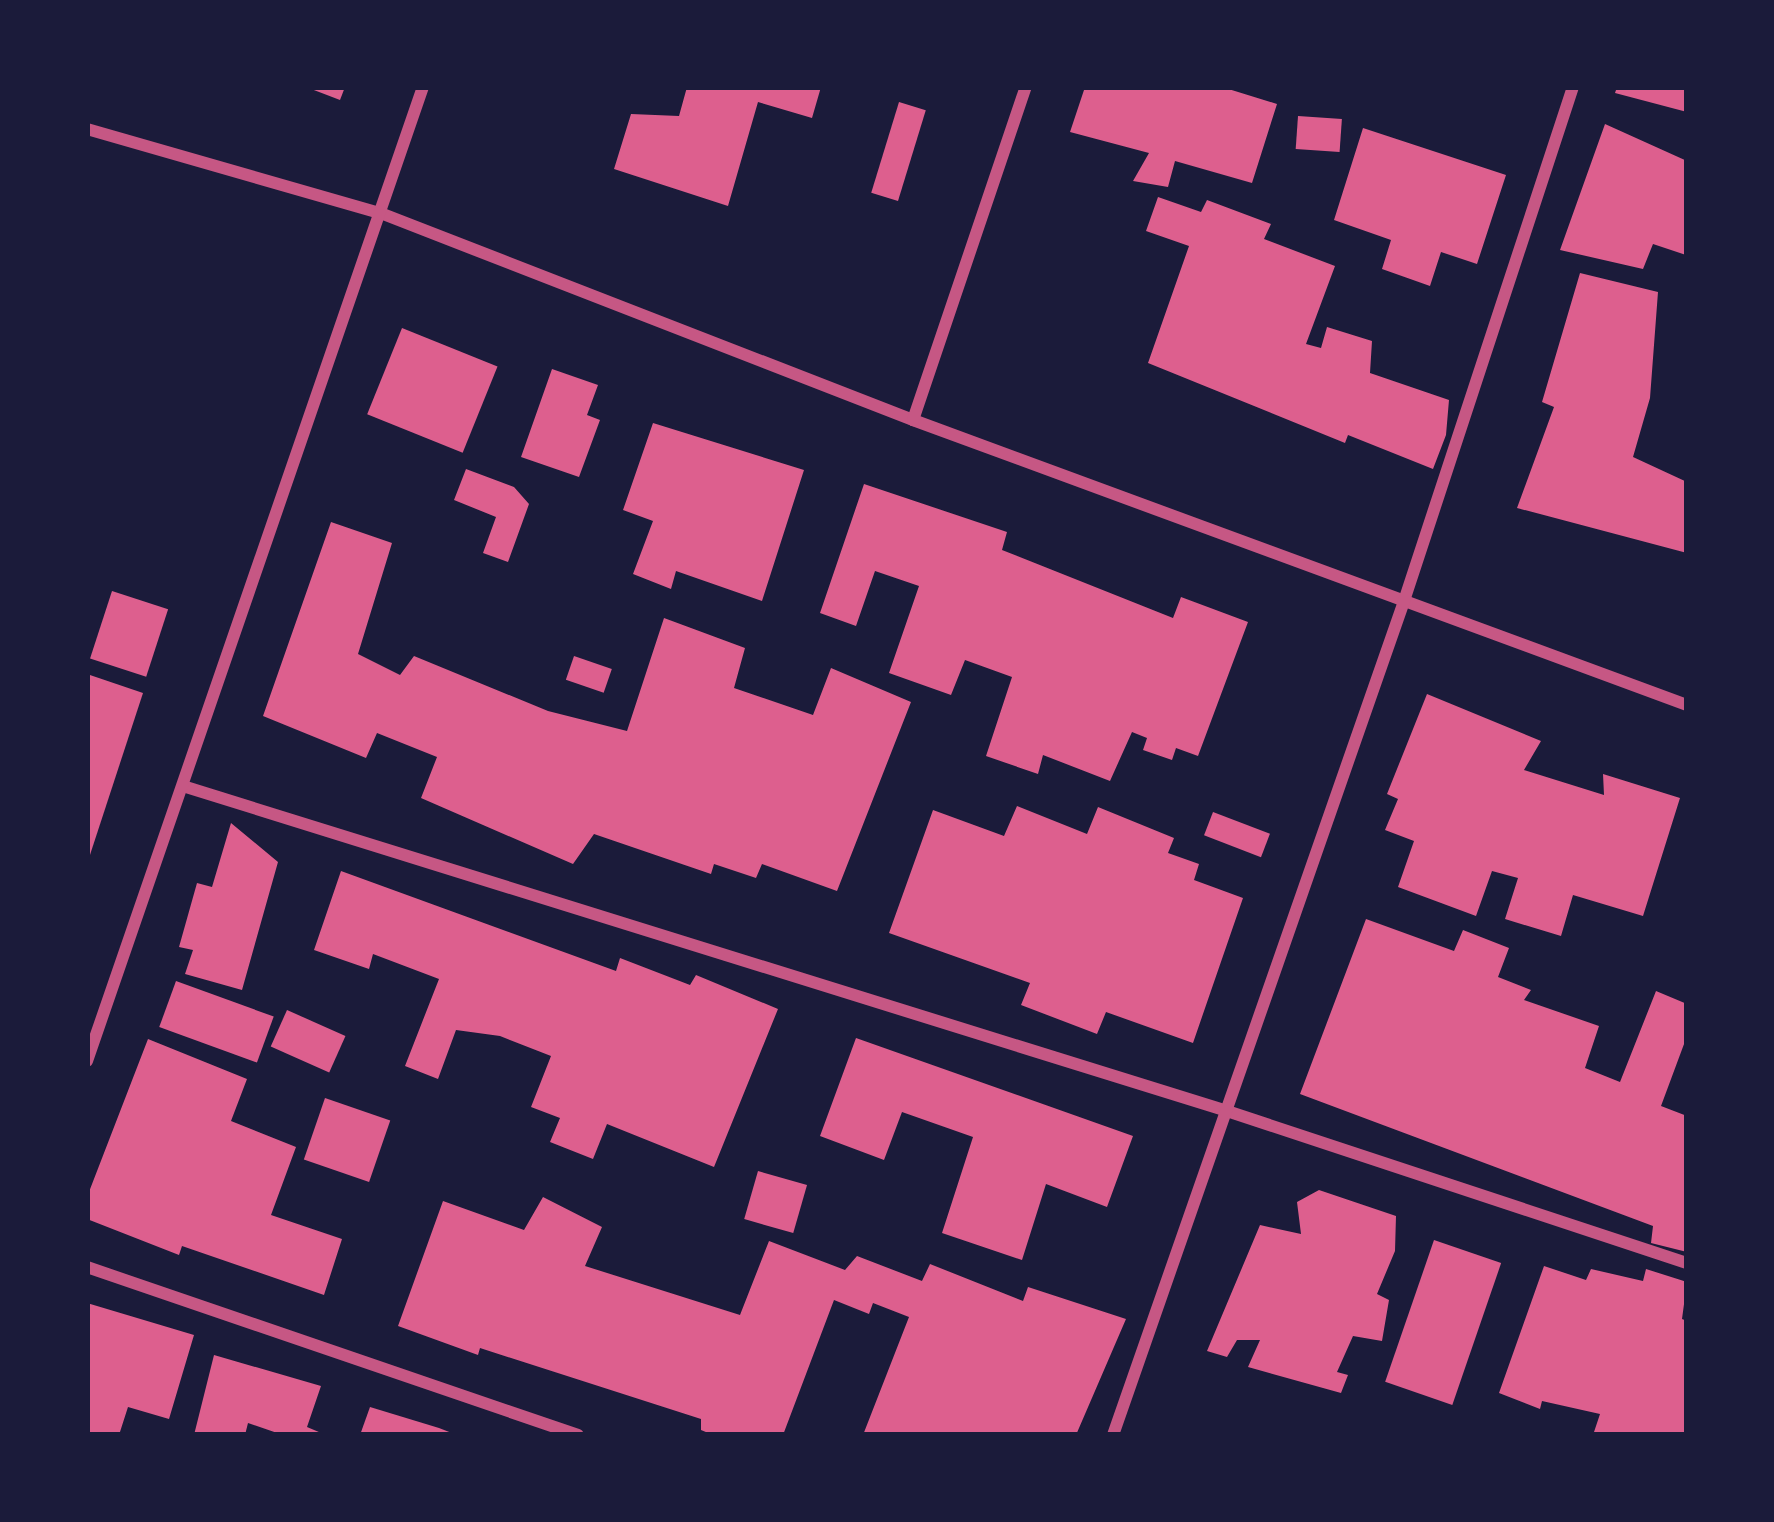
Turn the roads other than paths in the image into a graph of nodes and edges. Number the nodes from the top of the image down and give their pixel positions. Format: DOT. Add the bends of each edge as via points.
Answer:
graph roads {
  1 [pos="423,87"];
  2 [pos="1026,87"];
  3 [pos="1573,87"];
  4 [pos="87,129"];
  5 [pos="383,214"];
  6 [pos="913,420"];
  7 [pos="1403,604"];
  8 [pos="1687,705"];
  9 [pos="186,787"];
  10 [pos="87,1061"];
  11 [pos="1230,1112"];
  12 [pos="1687,1263"];
  13 [pos="87,1267"];
  14 [pos="578,1435"];
  15 [pos="1113,1435"];
  1 -- 5 [label="street"];
  2 -- 6 [label="street"];
  3 -- 7 [label="street"];
  4 -- 5 [label="street"];
  5 -- 6 [label="street"];
  5 -- 9 [label="street"];
  6 -- 7 [label="street"];
  7 -- 8 [label="street"];
  7 -- 11 [label="street"];
  9 -- 10 [label="street"];
  9 -- 11 [label="street"];
  11 -- 12 [label="street"];
  11 -- 15 [label="street"];
  13 -- 14 [label="street"];
}
